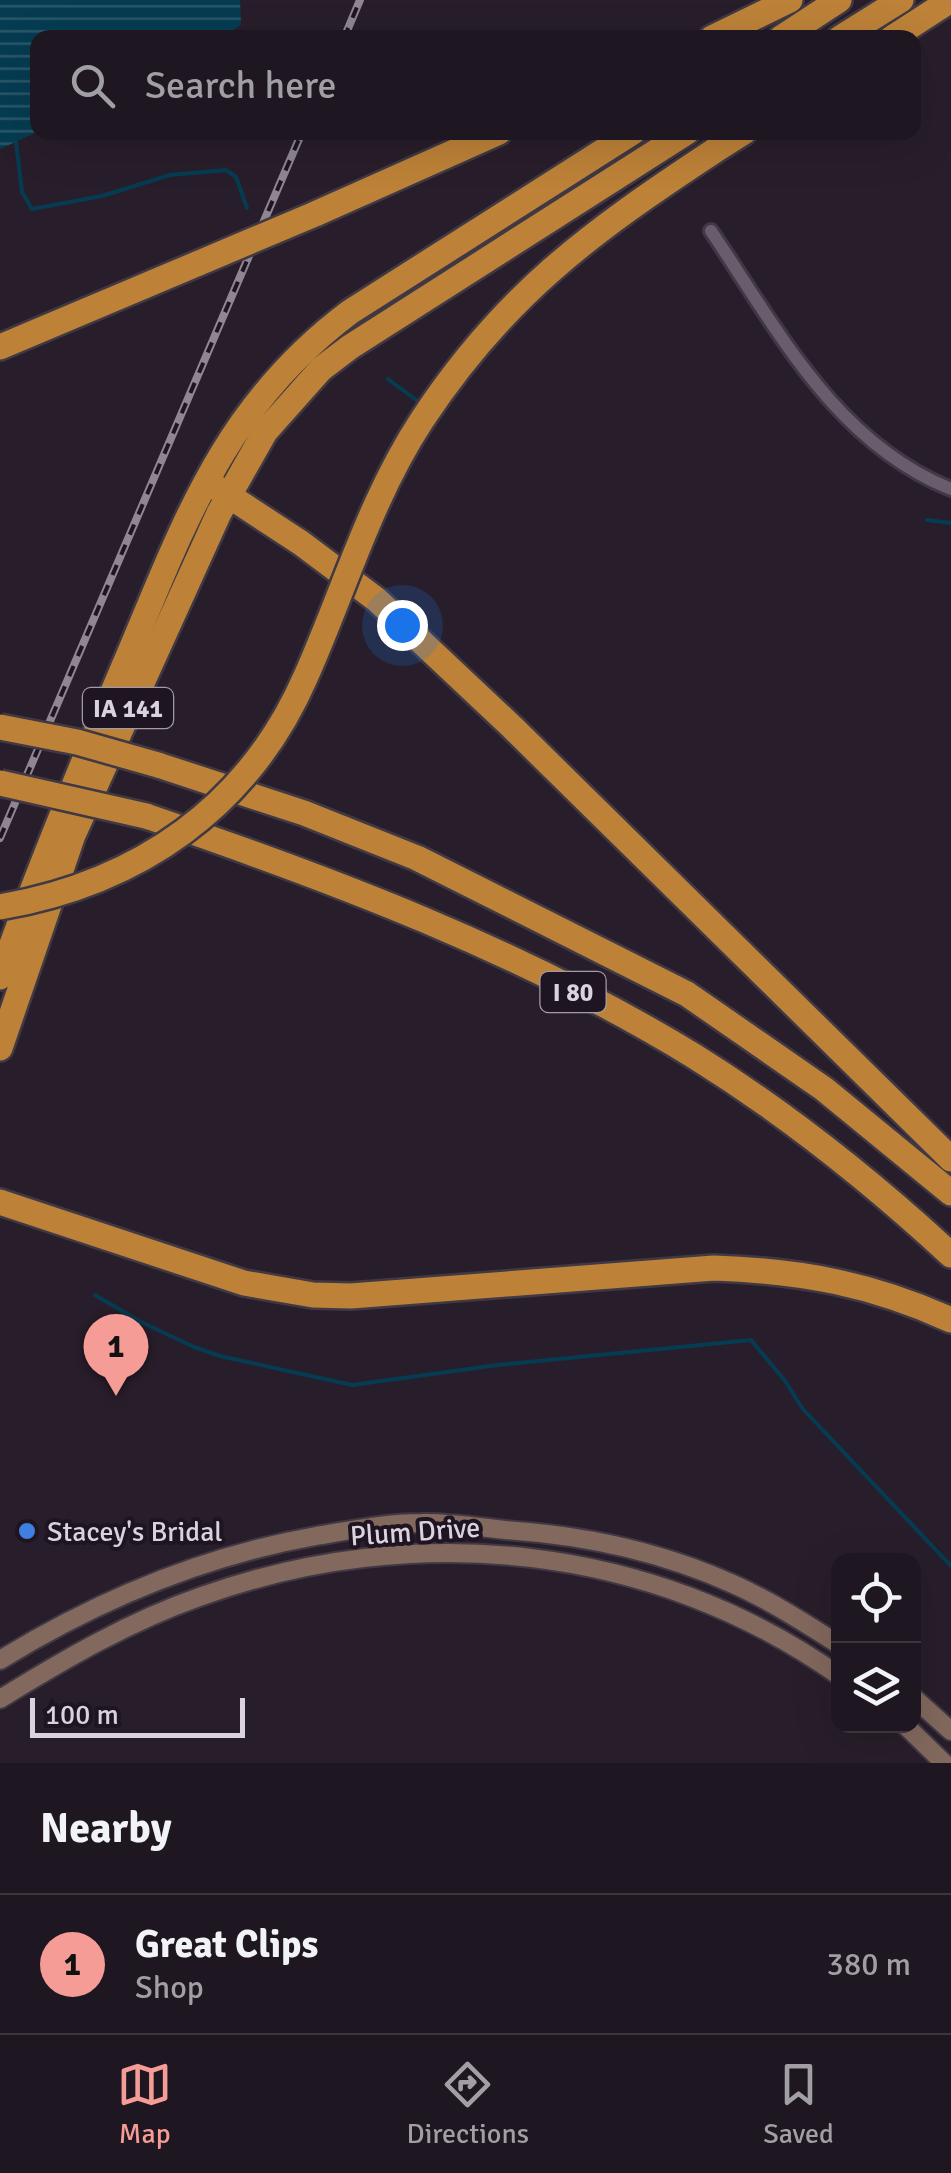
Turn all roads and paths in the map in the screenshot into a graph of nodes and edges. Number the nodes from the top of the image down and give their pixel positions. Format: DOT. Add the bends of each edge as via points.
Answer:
graph roads {
  1 [pos="790,0"];
  2 [pos="838,0"];
  3 [pos="901,0"];
  4 [pos="951,0"];
  5 [pos="728,30"];
  6 [pos="793,30"];
  7 [pos="853,30"];
  8 [pos="904,30"];
  9 [pos="481,140"];
  10 [pos="620,140"];
  11 [pos="674,140"];
  12 [pos="731,140"];
  13 [pos="711,231"];
  14 [pos="0,347"];
  15 [pos="205,480"];
  16 [pos="951,489"];
  17 [pos="228,495"];
  18 [pos="0,727"];
  19 [pos="0,783"];
  20 [pos="0,906"];
  21 [pos="0,977"];
  22 [pos="0,1048"];
  23 [pos="951,1159"];
  24 [pos="951,1194"];
  25 [pos="0,1202"];
  26 [pos="951,1255"];
  27 [pos="951,1320"];
  28 [pos="836,1643"];
  29 [pos="0,1660"];
  30 [pos="831,1670"];
  31 [pos="0,1698"];
  32 [pos="921,1704"];
  33 [pos="951,1730"];
  34 [pos="913,1733"];
  35 [pos="944,1763"];
  1 -- 5 [label="highway"];
  2 -- 6 [label="highway"];
  3 -- 7 [label="highway"];
  4 -- 8 [label="highway"];
  9 -- 14 [label="highway, bridge"];
  10 -- 15 [label="highway, IA 141" via="320,334 234,431"];
  11 -- 17 [label="highway, IA 141" via="322,369 265,432"];
  12 -- 20 [label="highway, bridge" via="565,256 491,328 446,385 390,478 295,699 243,778 200,819 128,867 80,888"];
  13 -- 16 [label="street" via="833,407 880,451"];
  15 -- 17 [label="highway"];
  15 -- 21 [label="highway, IA 141" via="52,834"];
  17 -- 22 [label="highway, IA 141" via="73,835"];
  17 -- 23 [label="highway" via="377,600"];
  18 -- 24 [label="highway, I 80, bridge" via="158,765 417,858 687,994 824,1089"];
  19 -- 26 [label="highway, I 80, bridge" via="146,816 345,887 522,965 692,1055 783,1115"];
  25 -- 27 [label="highway" via="280,1291 351,1296 714,1268 765,1270 862,1286"];
  28 -- 29 [label="street, Plum Drive" via="736,1585 688,1566 596,1540 419,1522 275,1542 215,1559 116,1598"];
  30 -- 31 [label="street, Plum Drive" via="714,1606 607,1569 468,1551 420,1552 274,1574 201,1596 72,1654"];
  32 -- 33 [label="street"];
  34 -- 35 [label="street"];
}
